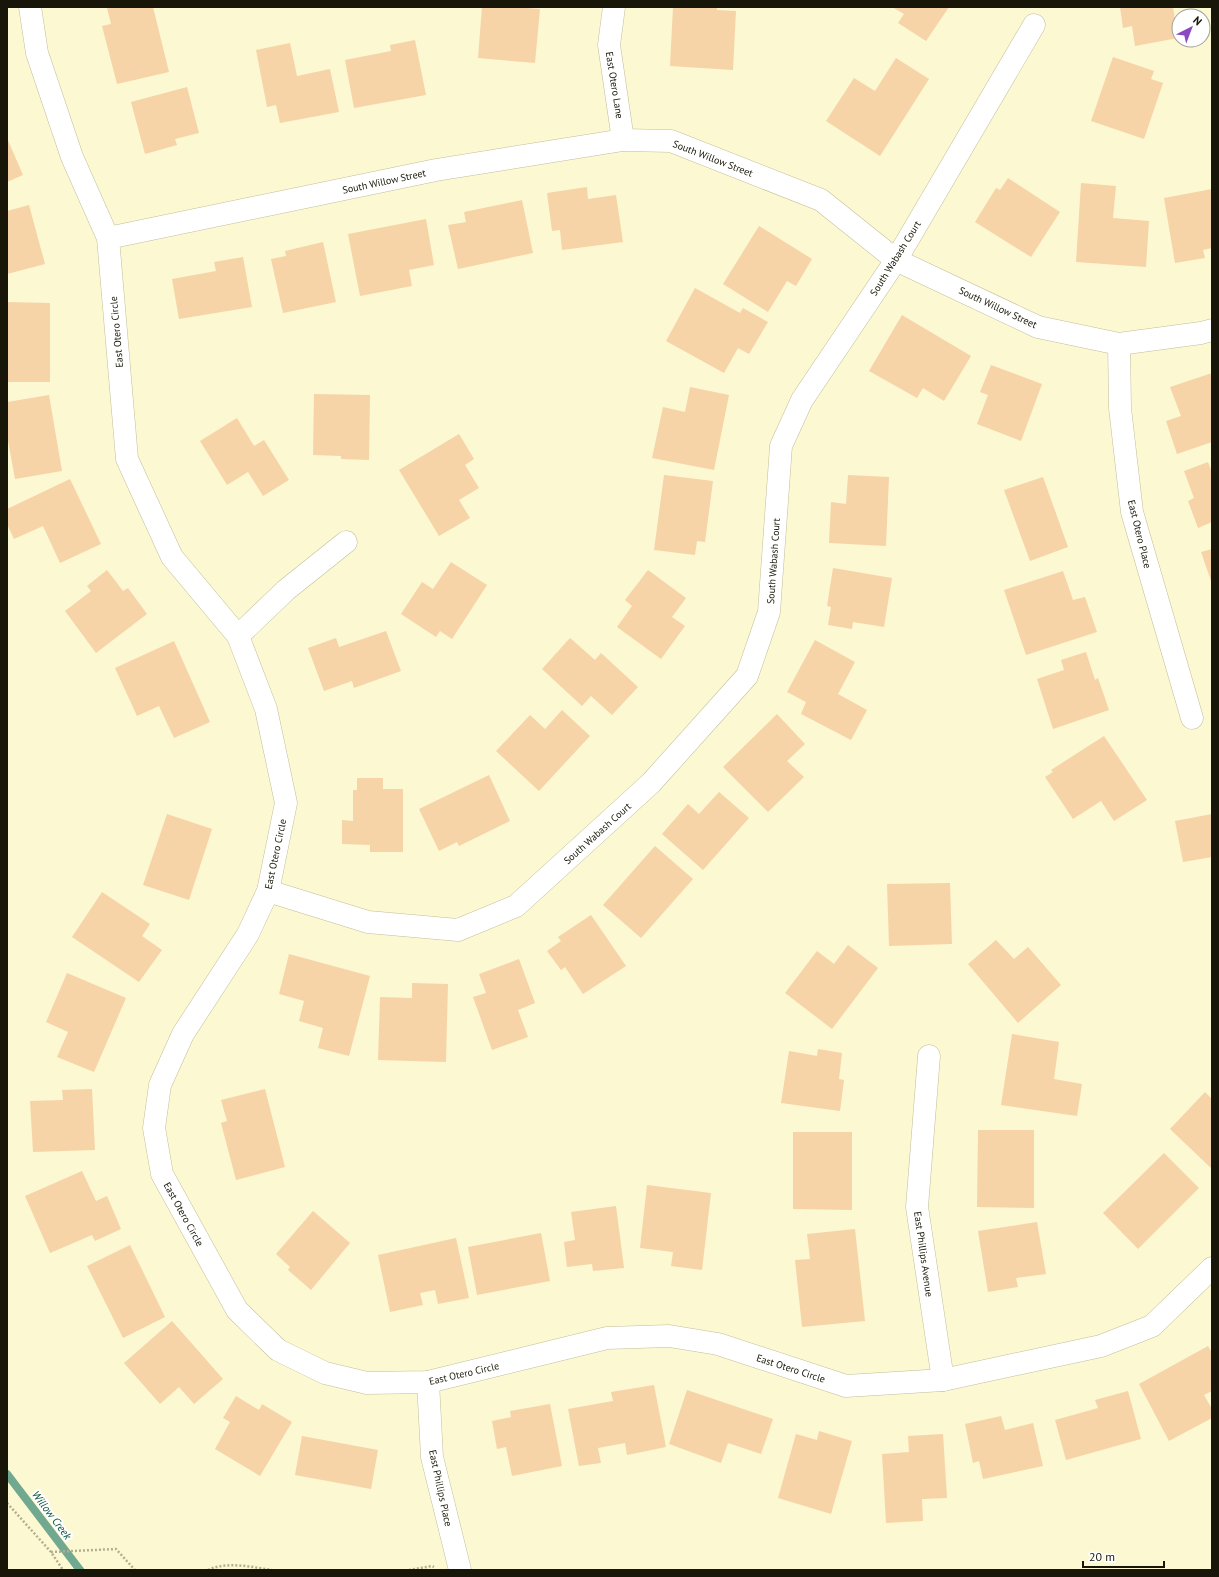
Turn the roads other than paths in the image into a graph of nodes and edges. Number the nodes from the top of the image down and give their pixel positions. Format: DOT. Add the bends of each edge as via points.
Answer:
graph roads {
  1 [pos="30,7"];
  2 [pos="614,7"];
  3 [pos="1034,25"];
  4 [pos="623,140"];
  5 [pos="108,238"];
  6 [pos="896,260"];
  7 [pos="1212,330"];
  8 [pos="1119,344"];
  9 [pos="346,542"];
  10 [pos="238,636"];
  11 [pos="1192,718"];
  12 [pos="268,891"];
  13 [pos="929,1056"];
  14 [pos="1212,1268"];
  15 [pos="943,1380"];
  16 [pos="428,1382"];
  17 [pos="460,1570"];
  1 -- 5 [label="street, East Otero Circle" via="37,53 72,157"];
  2 -- 4 [label="street, East Otero Lane" via="609,45"];
  3 -- 6 [label="street, South Wabash Court"];
  4 -- 5 [label="street, South Willow Street" via="436,170"];
  4 -- 6 [label="street, South Willow Street" via="672,141 821,200"];
  5 -- 10 [label="street, East Otero Circle" via="127,459 172,557"];
  6 -- 8 [label="street, South Willow Street" via="1038,326"];
  6 -- 12 [label="street, South Wabash Court" via="802,400 781,446 769,612 747,676 651,783 516,906 458,930 368,922"];
  7 -- 8 [label="street, South Willow Street" via="1201,334"];
  8 -- 11 [label="street, East Otero Place" via="1120,408 1132,512"];
  9 -- 10 [label="street" via="286,590"];
  10 -- 12 [label="street, East Otero Circle" via="266,709 286,804"];
  12 -- 16 [label="street, East Otero Circle" via="248,934 183,1034 160,1085 154,1128 162,1174 237,1310 278,1350 325,1373 367,1383"];
  13 -- 15 [label="street, East Phillips Avenue" via="917,1207"];
  14 -- 15 [label="street, East Otero Circle" via="1152,1326 1101,1346"];
  15 -- 16 [label="street, East Otero Circle" via="846,1386 718,1344 670,1336 608,1338"];
  16 -- 17 [label="street, East Phillips Place" via="432,1457"];
}
